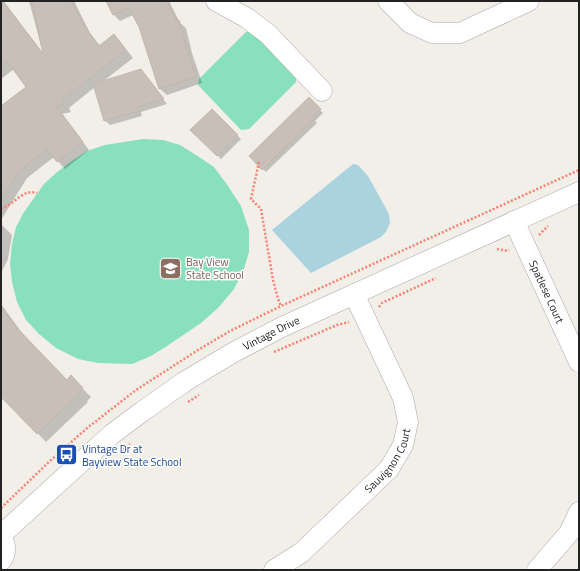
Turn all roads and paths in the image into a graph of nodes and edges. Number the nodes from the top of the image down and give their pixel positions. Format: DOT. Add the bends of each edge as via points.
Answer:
graph roads {
  1 [pos="216,1"];
  2 [pos="388,1"];
  3 [pos="529,1"];
  4 [pos="322,91"];
  5 [pos="259,162"];
  6 [pos="579,192"];
  7 [pos="37,193"];
  8 [pos="1,209"];
  9 [pos="514,221"];
  10 [pos="550,225"];
  11 [pos="524,243"];
  12 [pos="490,252"];
  13 [pos="439,276"];
  14 [pos="354,294"];
  15 [pos="281,306"];
  16 [pos="364,315"];
  17 [pos="267,355"];
  18 [pos="579,362"];
  19 [pos="205,391"];
  20 [pos="187,403"];
  21 [pos="135,440"];
  22 [pos="118,453"];
  23 [pos="579,512"];
  24 [pos="1,535"];
  25 [pos="1,561"];
  26 [pos="1,568"];
  27 [pos="3,570"];
  28 [pos="274,570"];
  29 [pos="537,570"];
  1 -- 4 [label="street" via="268,34"];
  2 -- 3 [label="street" via="410,23 432,32 446,33 460,33"];
  5 -- 15 [label="path" via="251,199 261,209 273,280"];
  6 -- 9 [label="street, Vintage Drive"];
  7 -- 8 [label="path" via="25,193"];
  9 -- 11 [label="street, Spatlese Court"];
  9 -- 14 [label="street, Vintage Drive"];
  10 -- 11 [label="path"];
  11 -- 12 [label="path" via="508,251 497,249"];
  11 -- 18 [label="street, Spatlese Court"];
  13 -- 16 [label="path" via="382,303"];
  14 -- 16 [label="street, Sauvignon Court"];
  14 -- 24 [label="street, Vintage Drive" via="234,352 184,382 112,434"];
  16 -- 17 [label="path"];
  16 -- 28 [label="street, Sauvignon Court" via="403,398 408,422 403,445 389,469 300,553"];
  19 -- 20 [label="path"];
  21 -- 22 [label="path"];
  23 -- 29 [label="street" via="569,533"];
  24 -- 25 [label="street" via="6,552"];
  26 -- 27 [label="street"];
}
